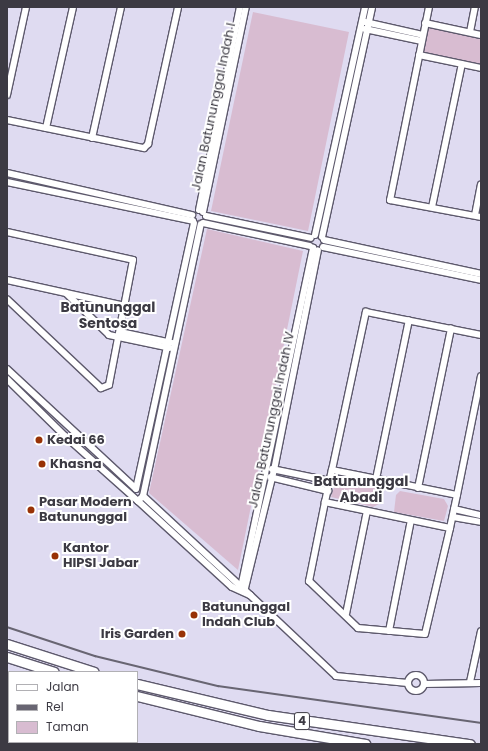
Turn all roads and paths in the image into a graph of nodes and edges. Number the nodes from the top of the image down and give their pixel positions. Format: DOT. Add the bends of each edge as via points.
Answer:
graph roads {
  1 [pos="26,7"];
  2 [pos="73,7"];
  3 [pos="121,7"];
  4 [pos="178,7"];
  5 [pos="240,7"];
  6 [pos="246,7"];
  7 [pos="365,7"];
  8 [pos="372,7"];
  9 [pos="429,7"];
  10 [pos="475,7"];
  11 [pos="425,23"];
  12 [pos="364,25"];
  13 [pos="470,32"];
  14 [pos="481,35"];
  15 [pos="422,38"];
  16 [pos="419,55"];
  17 [pos="462,64"];
  18 [pos="481,68"];
  19 [pos="7,95"];
  20 [pos="341,118"];
  21 [pos="348,119"];
  22 [pos="7,120"];
  23 [pos="46,128"];
  24 [pos="92,138"];
  25 [pos="7,173"];
  26 [pos="7,182"];
  27 [pos="481,185"];
  28 [pos="432,207"];
  29 [pos="202,213"];
  30 [pos="478,216"];
  31 [pos="197,221"];
  32 [pos="7,232"];
  33 [pos="313,236"];
  34 [pos="323,238"];
  35 [pos="316,248"];
  36 [pos="442,269"];
  37 [pos="481,274"];
  38 [pos="7,280"];
  39 [pos="481,280"];
  40 [pos="66,293"];
  41 [pos="7,299"];
  42 [pos="125,306"];
  43 [pos="409,320"];
  44 [pos="451,328"];
  45 [pos="120,335"];
  46 [pos="481,335"];
  47 [pos="167,345"];
  48 [pos="175,346"];
  49 [pos="7,369"];
  50 [pos="481,376"];
  51 [pos="7,379"];
  52 [pos="271,469"];
  53 [pos="332,470"];
  54 [pos="270,477"];
  55 [pos="376,479"];
  56 [pos="330,481"];
  57 [pos="418,488"];
  58 [pos="136,489"];
  59 [pos="328,491"];
  60 [pos="457,495"];
  61 [pos="143,496"];
  62 [pos="136,499"];
  63 [pos="325,502"];
  64 [pos="454,509"];
  65 [pos="367,511"];
  66 [pos="481,515"];
  67 [pos="453,517"];
  68 [pos="411,520"];
  69 [pos="481,522"];
  70 [pos="450,528"];
  71 [pos="244,591"];
  72 [pos="346,614"];
  73 [pos="389,631"];
  74 [pos="481,631"];
  75 [pos="7,644"];
  76 [pos="7,657"];
  77 [pos="51,671"];
  78 [pos="91,671"];
  79 [pos="470,682"];
  80 [pos="408,683"];
  81 [pos="481,683"];
  82 [pos="138,684"];
  83 [pos="424,684"];
  84 [pos="138,696"];
  85 [pos="346,742"];
  86 [pos="356,744"];
  87 [pos="365,744"];
  88 [pos="470,744"];
  1 -- 19 [label="street"];
  2 -- 23 [label="street"];
  3 -- 24 [label="street"];
  4 -- 24 [label="street" via="148,144 144,148 136,148"];
  5 -- 29 [label="street, Jalan Batununggal Indah I"];
  6 -- 29 [label="street, Jalan Batununggal Indah I"];
  7 -- 12 [label="street"];
  8 -- 12 [label="street"];
  9 -- 11 [label="street"];
  10 -- 13 [label="street"];
  11 -- 13 [label="street"];
  11 -- 15 [label="street"];
  12 -- 15 [label="street"];
  12 -- 20 [label="street"];
  12 -- 21 [label="street"];
  13 -- 14 [label="street"];
  15 -- 16 [label="street"];
  16 -- 17 [label="street"];
  16 -- 28 [label="street" via="389,195 394,202"];
  17 -- 18 [label="street"];
  17 -- 28 [label="street"];
  20 -- 21 [label="street"];
  20 -- 33 [label="street"];
  21 -- 34 [label="street"];
  22 -- 23 [label="street"];
  23 -- 24 [label="street"];
  25 -- 31 [label="street"];
  26 -- 31 [label="street"];
  27 -- 30 [label="street"];
  28 -- 30 [label="street"];
  29 -- 31 [label="street"];
  29 -- 31 [label="street"];
  29 -- 33 [label="street"];
  31 -- 35 [label="street"];
  31 -- 47 [label="street"];
  31 -- 48 [label="street"];
  32 -- 42 [label="street" via="129,257 132,265"];
  33 -- 34 [label="street"];
  33 -- 35 [label="street"];
  34 -- 35 [label="street"];
  34 -- 36 [label="street"];
  35 -- 36 [label="street"];
  35 -- 52 [label="street, Jalan Batununggal Indah IV"];
  36 -- 37 [label="street"];
  36 -- 39 [label="street"];
  38 -- 40 [label="street"];
  40 -- 42 [label="street"];
  40 -- 45 [label="street" via="109,335"];
  41 -- 45 [label="street" via="101,388 109,385"];
  42 -- 45 [label="street"];
  43 -- 44 [label="street"];
  43 -- 53 [label="street" via="371,312 363,315"];
  43 -- 55 [label="street"];
  44 -- 46 [label="street"];
  44 -- 57 [label="street"];
  45 -- 47 [label="street"];
  47 -- 48 [label="street"];
  47 -- 58 [label="street"];
  48 -- 61 [label="street"];
  49 -- 58 [label="street"];
  50 -- 60 [label="street"];
  51 -- 62 [label="street"];
  52 -- 54 [label="street, Jalan Batununggal Indah IV"];
  52 -- 56 [label="street"];
  53 -- 55 [label="street"];
  53 -- 56 [label="street"];
  54 -- 59 [label="street"];
  54 -- 71 [label="street, Jalan Batununggal Indah IV"];
  55 -- 57 [label="street"];
  56 -- 59 [label="street"];
  57 -- 60 [label="street"];
  58 -- 61 [label="street"];
  58 -- 62 [label="street"];
  59 -- 63 [label="street"];
  60 -- 64 [label="street"];
  61 -- 62 [label="street"];
  61 -- 71 [label="street"];
  62 -- 71 [label="street"];
  63 -- 65 [label="street"];
  63 -- 72 [label="street" via="308,577"];
  64 -- 66 [label="street"];
  64 -- 67 [label="street"];
  65 -- 68 [label="street"];
  65 -- 72 [label="street"];
  67 -- 69 [label="street"];
  67 -- 70 [label="street"];
  68 -- 70 [label="street"];
  68 -- 73 [label="street"];
  70 -- 73 [label="street" via="428,630 421,635"];
  71 -- 80 [label="street" via="336,676"];
  72 -- 73 [label="street" via="358,628"];
  74 -- 79 [label="street"];
  75 -- 78 [label="highway"];
  76 -- 77 [label="highway"];
  79 -- 81 [label="street"];
  79 -- 83 [label="street"];
  80 -- 83 [label="street" via="415,691"];
  80 -- 83 [label="street" via="416,675"];
  82 -- 88 [label="highway, 4" via="268,715"];
  84 -- 85 [label="highway, 4" via="259,726"];
  85 -- 86 [label="highway"];
  85 -- 87 [label="highway, 4"];
}
